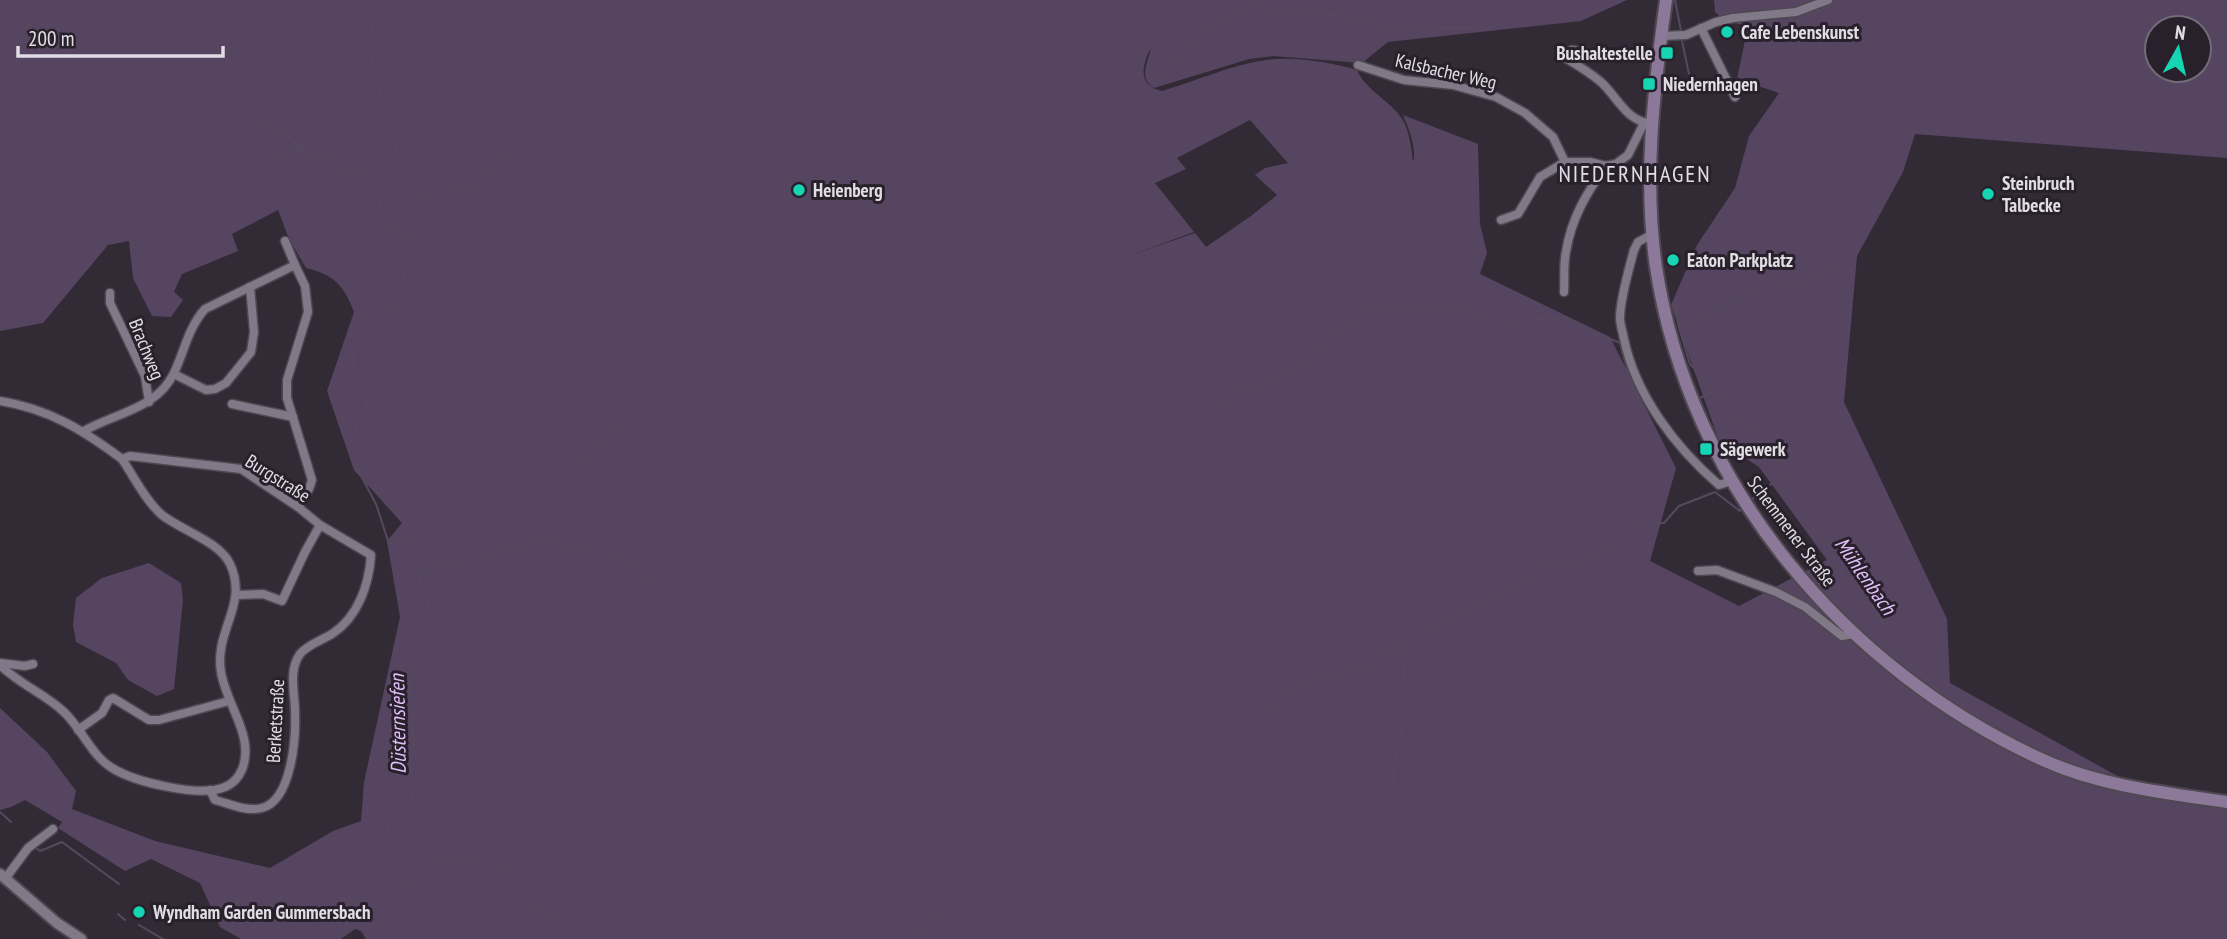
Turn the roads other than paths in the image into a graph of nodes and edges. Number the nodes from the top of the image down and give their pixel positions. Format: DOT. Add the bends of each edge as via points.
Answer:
graph roads {
  1 [pos="1666,0"];
  2 [pos="1828,0"];
  3 [pos="1701,28"];
  4 [pos="1661,36"];
  5 [pos="1611,57"];
  6 [pos="1358,65"];
  7 [pos="1735,97"];
  8 [pos="1648,123"];
  9 [pos="1565,162"];
  10 [pos="1606,166"];
  11 [pos="1501,220"];
  12 [pos="1653,234"];
  13 [pos="285,241"];
  14 [pos="295,265"];
  15 [pos="250,287"];
  16 [pos="1564,292"];
  17 [pos="110,293"];
  18 [pos="174,374"];
  19 [pos="0,401"];
  20 [pos="149,402"];
  21 [pos="232,404"];
  22 [pos="293,417"];
  23 [pos="84,431"];
  24 [pos="121,459"];
  25 [pos="1731,481"];
  26 [pos="298,507"];
  27 [pos="320,526"];
  28 [pos="370,555"];
  29 [pos="1698,570"];
  30 [pos="237,595"];
  31 [pos="1853,634"];
  32 [pos="0,664"];
  33 [pos="33,664"];
  34 [pos="229,701"];
  35 [pos="78,730"];
  36 [pos="211,790"];
  37 [pos="2227,802"];
  38 [pos="53,829"];
  39 [pos="2,877"];
  40 [pos="81,939"];
  1 -- 4 [label="main road, Schemmener Straße"];
  2 -- 3 [label="street" via="1796,12 1733,18"];
  3 -- 4 [label="street" via="1678,37"];
  3 -- 7 [label="street"];
  4 -- 8 [label="main road, Schemmener Straße"];
  5 -- 8 [label="street" via="1572,50 1564,57"];
  6 -- 9 [label="street, Kalsbacher Weg" via="1404,80 1453,85 1496,97 1553,136"];
  8 -- 10 [label="street" via="1623,161"];
  8 -- 12 [label="main road, Schemmener Straße"];
  9 -- 10 [label="street"];
  9 -- 11 [label="street" via="1540,177 1518,214"];
  10 -- 16 [label="street" via="1573,225 1565,253"];
  12 -- 25 [label="main road, Schemmener Straße" via="1674,349 1702,426"];
  12 -- 25 [label="street, Schemmener Straße" via="1638,242 1630,266 1620,318 1626,350 1653,411 1719,485"];
  13 -- 14 [label="street"];
  14 -- 15 [label="street"];
  14 -- 22 [label="street" via="305,286 308,312 287,380"];
  15 -- 18 [label="street" via="200,314"];
  15 -- 18 [label="street" via="251,352 231,377 206,390"];
  17 -- 20 [label="street, Brachweg" via="110,303 145,376"];
  18 -- 20 [label="street"];
  19 -- 23 [label="street" via="61,419"];
  20 -- 23 [label="street, Brachweg"];
  21 -- 22 [label="street"];
  22 -- 26 [label="street" via="312,480"];
  23 -- 24 [label="street"];
  24 -- 26 [label="street, Burgstraße" via="130,456 241,469"];
  24 -- 30 [label="street" via="162,514 228,560"];
  25 -- 31 [label="main road, Schemmener Straße" via="1788,565"];
  26 -- 27 [label="street, Burgstraße"];
  27 -- 28 [label="street, Burgstraße"];
  27 -- 30 [label="street" via="282,601 264,594"];
  28 -- 36 [label="street, Berketstraße" via="365,588 350,618 301,653 293,670 296,714 288,779 282,792 269,805 251,809 215,800"];
  29 -- 31 [label="street, Schemmener Straße" via="1717,570 1776,592 1805,607 1842,636"];
  30 -- 34 [label="street" via="220,649 220,671"];
  31 -- 37 [label="main road, Schemmener Straße" via="1980,728 2045,761 2106,781"];
  32 -- 33 [label="street"];
  32 -- 35 [label="street" via="10,676 63,711"];
  34 -- 35 [label="street" via="149,720 113,698 102,713"];
  34 -- 36 [label="street" via="245,740 246,755 236,779"];
  35 -- 36 [label="street" via="99,758 113,768 149,783"];
  38 -- 39 [label="street"];
  39 -- 40 [label="street"];
}
